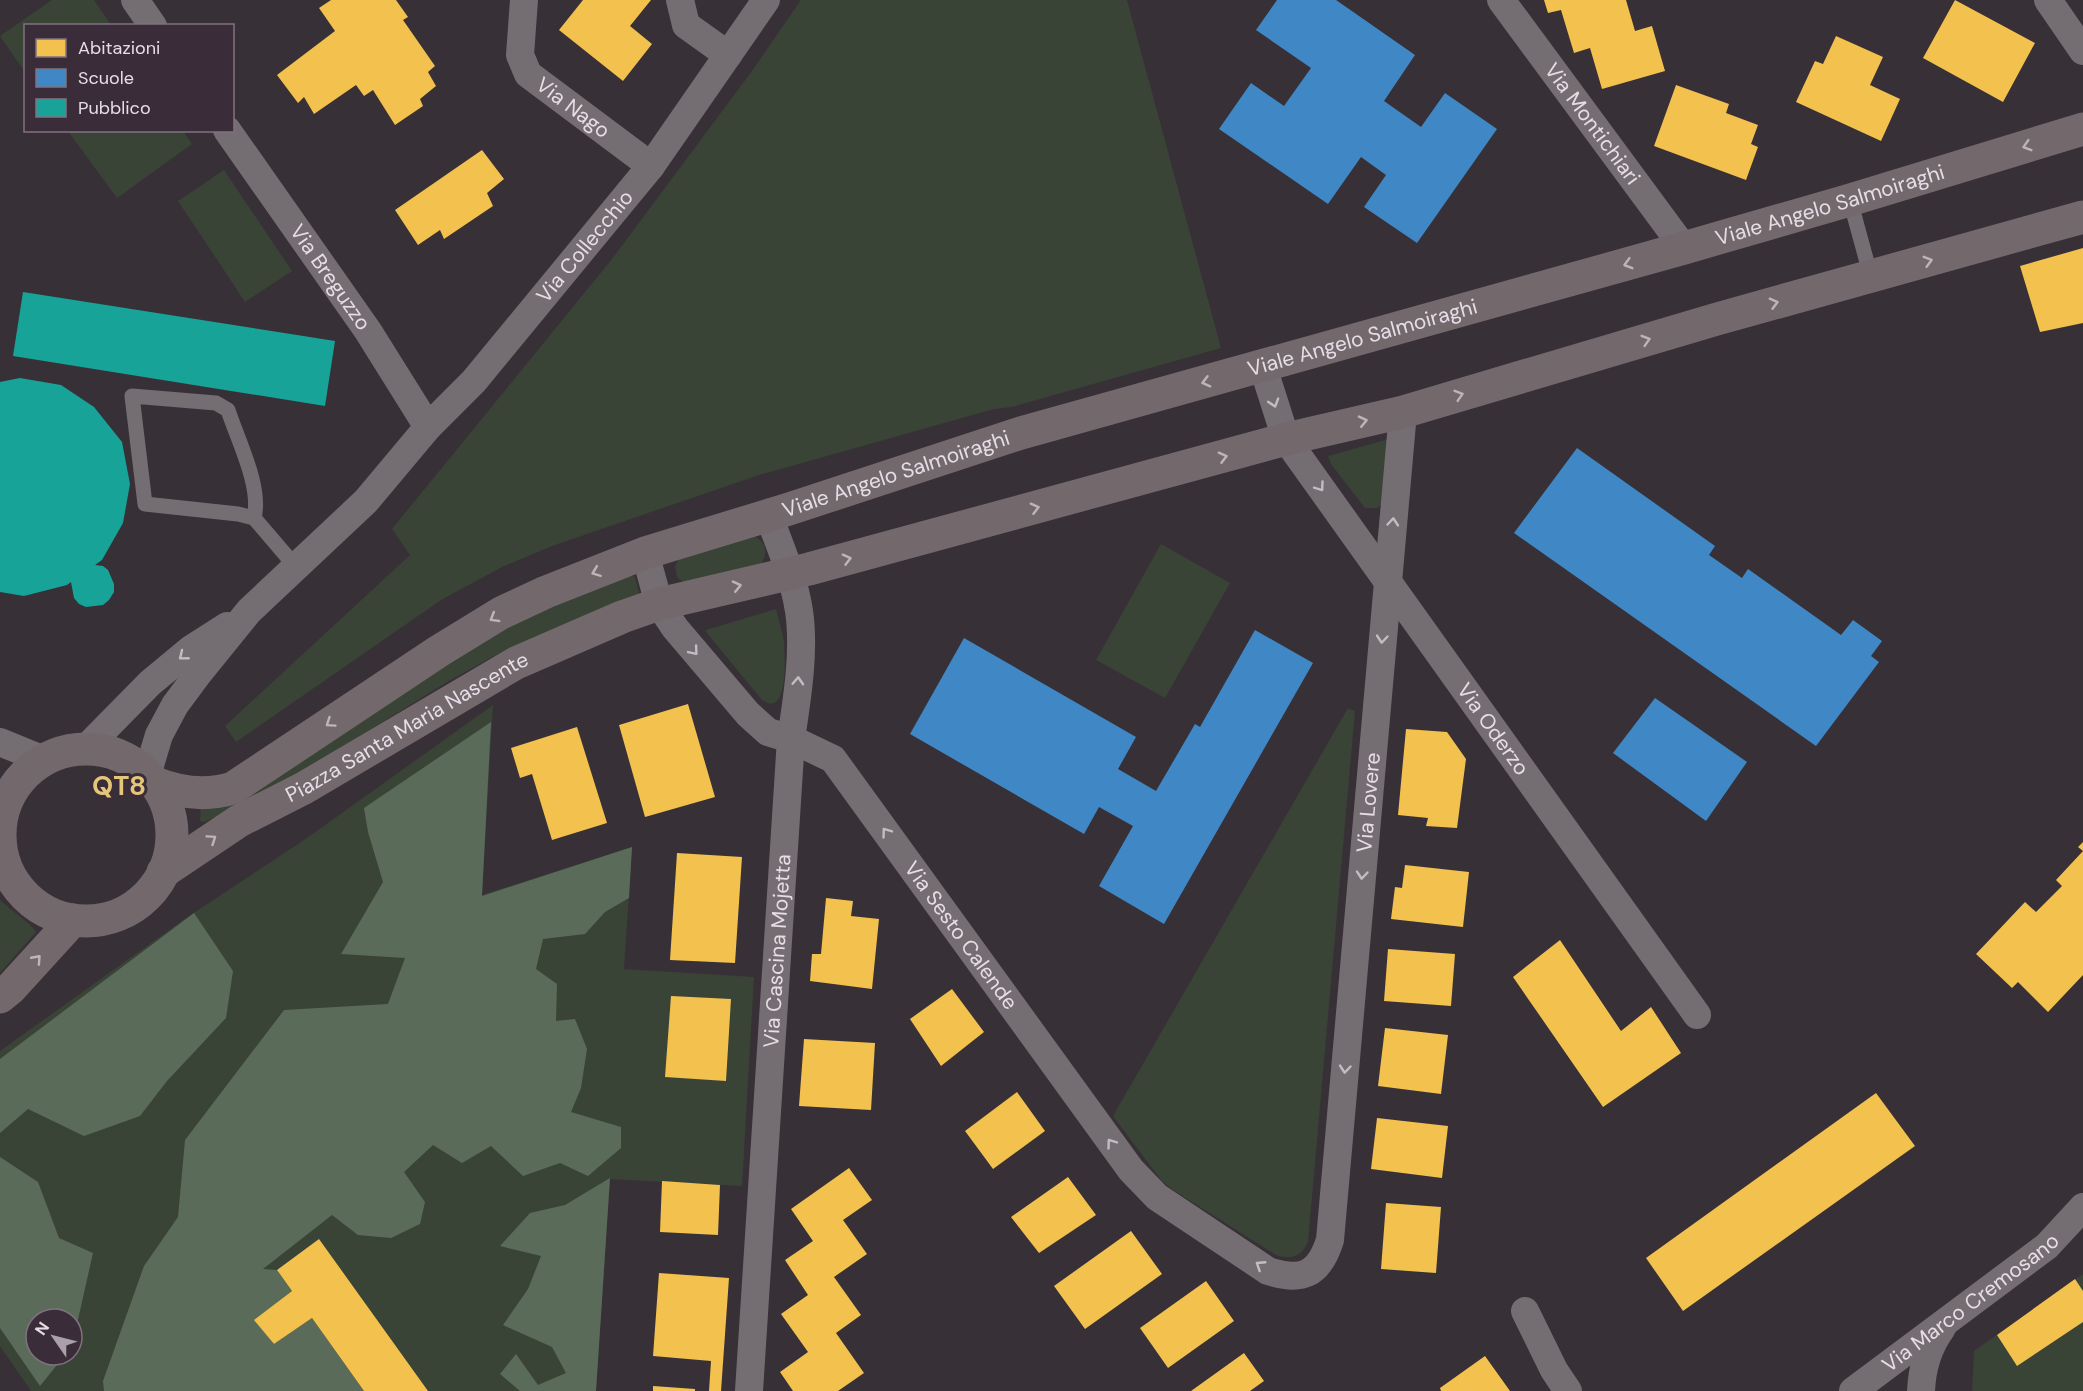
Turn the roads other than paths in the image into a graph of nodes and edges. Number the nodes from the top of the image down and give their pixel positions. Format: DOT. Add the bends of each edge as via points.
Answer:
graph roads {
  1 [pos="135,0"];
  2 [pos="524,0"];
  3 [pos="680,0"];
  4 [pos="766,0"];
  5 [pos="1500,0"];
  6 [pos="2048,0"];
  7 [pos="152,24"];
  8 [pos="2083,51"];
  9 [pos="728,55"];
  10 [pos="2083,129"];
  11 [pos="228,132"];
  12 [pos="651,166"];
  13 [pos="1850,201"];
  14 [pos="2083,217"];
  15 [pos="1684,248"];
  16 [pos="1871,277"];
  17 [pos="1263,367"];
  18 [pos="1403,412"];
  19 [pos="428,428"];
  20 [pos="1286,439"];
  21 [pos="768,514"];
  22 [pos="254,518"];
  23 [pos="645,553"];
  24 [pos="296,567"];
  25 [pos="790,574"];
  26 [pos="1387,580"];
  27 [pos="659,604"];
  28 [pos="249,611"];
  29 [pos="791,739"];
  30 [pos="0,742"];
  31 [pos="85,749"];
  32 [pos="44,760"];
  33 [pos="151,779"];
  34 [pos="1,845"];
  35 [pos="164,872"];
  36 [pos="73,920"];
  37 [pos="0,997"];
  38 [pos="1697,1015"];
  39 [pos="2083,1207"];
  40 [pos="1314,1270"];
  41 [pos="1525,1311"];
  42 [pos="1948,1319"];
  43 [pos="749,1391"];
  44 [pos="1568,1391"];
  45 [pos="1853,1391"];
  46 [pos="1921,1391"];
  1 -- 7 [label="street"];
  2 -- 12 [label="street, Via Nago" via="520,55 528,74"];
  3 -- 9 [label="street" via="686,26"];
  4 -- 9 [label="street, Via Collecchio"];
  5 -- 15 [label="street, Via Montichiari"];
  6 -- 8 [label="street"];
  9 -- 12 [label="street, Via Collecchio"];
  10 -- 13 [label="street, Viale Angelo Salmoiraghi, one-way"];
  11 -- 19 [label="street, Via Breguzzo" via="368,331"];
  12 -- 19 [label="street, Via Collecchio" via="474,381"];
  13 -- 15 [label="street, Viale Angelo Salmoiraghi"];
  13 -- 16 [label="lane"];
  16 -- 14 [label="street, one-way"];
  15 -- 17 [label="street, Viale Angelo Salmoiraghi, one-way"];
  18 -- 16 [label="street, one-way"];
  17 -- 20 [label="street, one-way"];
  17 -- 21 [label="street, Viale Angelo Salmoiraghi, one-way" via="1021,433"];
  20 -- 18 [label="street, one-way"];
  26 -- 18 [label="street, one-way"];
  19 -- 24 [label="street" via="366,501"];
  25 -- 20 [label="street, one-way"];
  20 -- 26 [label="street, one-way"];
  21 -- 23 [label="street, Viale Angelo Salmoiraghi"];
  21 -- 25 [label="street, Via Cascina Mojetta"];
  22 -- 22 [label="lane" via="145,504 132,396 216,403 228,410 256,490"];
  22 -- 24 [label="lane"];
  23 -- 27 [label="street, Via Sesto Calende"];
  23 -- 33 [label="street, Piazza Santa Maria Nascente, one-way" via="501,613 233,788 201,793 173,789"];
  24 -- 28 [label="street"];
  27 -- 25 [label="street, one-way"];
  29 -- 25 [label="street, Via Cascina Mojetta, one-way" via="798,694 800,636"];
  26 -- 38 [label="street, Via Oderzo"];
  26 -- 40 [label="street, Via Lovere, one-way" via="1330,1240 1325,1256"];
  27 -- 29 [label="street, Via Sesto Calende, one-way" via="748,714 768,732"];
  35 -- 27 [label="street, Piazza Santa Maria Nascente, one-way" via="239,821 304,788 516,663"];
  28 -- 31 [label="street, one-way" via="191,649 150,683"];
  28 -- 33 [label="street" via="175,705 159,735"];
  40 -- 29 [label="street, Via Sesto Calende, one-way" via="1302,1276 1268,1271 1143,1184 833,759"];
  29 -- 43 [label="street, Via Cascina Mojetta"];
  30 -- 32 [label="street"];
  31 -- 32 [label="street"];
  31 -- 33 [label="street" via="123,757"];
  32 -- 34 [label="street" via="13,789 4,808"];
  33 -- 35 [label="street" via="165,801 171,821 170,852"];
  34 -- 36 [label="street" via="17,886 30,900 46,911"];
  35 -- 36 [label="street" via="144,898 121,913 93,921"];
  37 -- 36 [label="street, one-way"];
  39 -- 42 [label="street, Via Marco Cremosano" via="2047,1246"];
  41 -- 44 [label="street"];
  42 -- 45 [label="street, Via Marco Cremosano"];
  42 -- 46 [label="street" via="1929,1350 1922,1370"];
}
